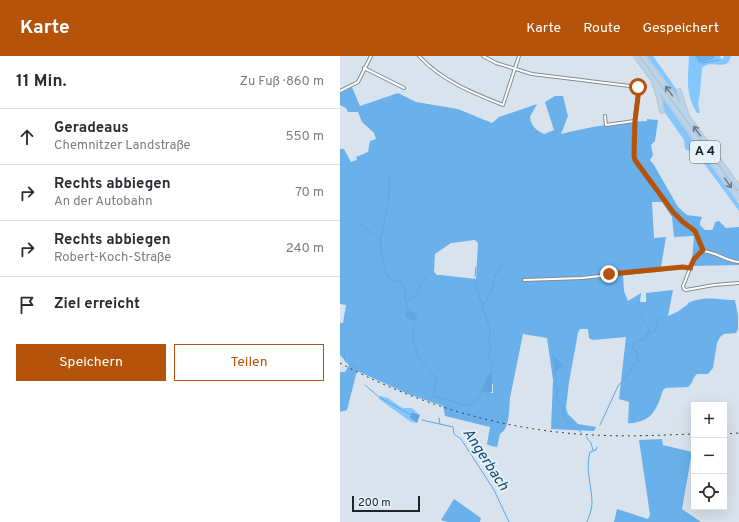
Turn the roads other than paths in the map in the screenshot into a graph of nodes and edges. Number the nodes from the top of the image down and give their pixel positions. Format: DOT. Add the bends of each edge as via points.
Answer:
graph roads {
  1 [pos="371,56"];
  2 [pos="420,56"];
  3 [pos="483,56"];
  4 [pos="518,56"];
  5 [pos="636,56"];
  6 [pos="643,56"];
  7 [pos="364,68"];
  8 [pos="514,69"];
  9 [pos="652,78"];
  10 [pos="404,88"];
  11 [pos="340,91"];
  12 [pos="679,91"];
  13 [pos="662,111"];
  14 [pos="605,116"];
  15 [pos="687,116"];
  16 [pos="635,121"];
  17 [pos="739,188"];
  18 [pos="739,198"];
  19 [pos="703,250"];
  20 [pos="739,262"];
  21 [pos="690,268"];
  22 [pos="524,280"];
  23 [pos="739,283"];
  1 -- 7 [label="street"];
  2 -- 8 [label="street" via="433,69 460,87 503,104"];
  3 -- 8 [label="street"];
  4 -- 8 [label="street"];
  5 -- 9 [label="highway, A 4"];
  15 -- 6 [label="highway, A 4, one-way"];
  7 -- 10 [label="street"];
  7 -- 11 [label="street" via="358,82"];
  8 -- 16 [label="street" via="532,74 638,87"];
  9 -- 13 [label="highway"];
  9 -- 18 [label="highway, A 4, one-way"];
  12 -- 15 [label="highway"];
  14 -- 16 [label="street" via="606,125"];
  17 -- 15 [label="highway, A 4, one-way"];
  16 -- 19 [label="street" via="634,156 637,164 673,212 695,231"];
  19 -- 20 [label="street"];
  19 -- 21 [label="street" via="694,259"];
  21 -- 22 [label="street" via="582,278"];
  21 -- 23 [label="street" via="683,286 685,290"];
}
